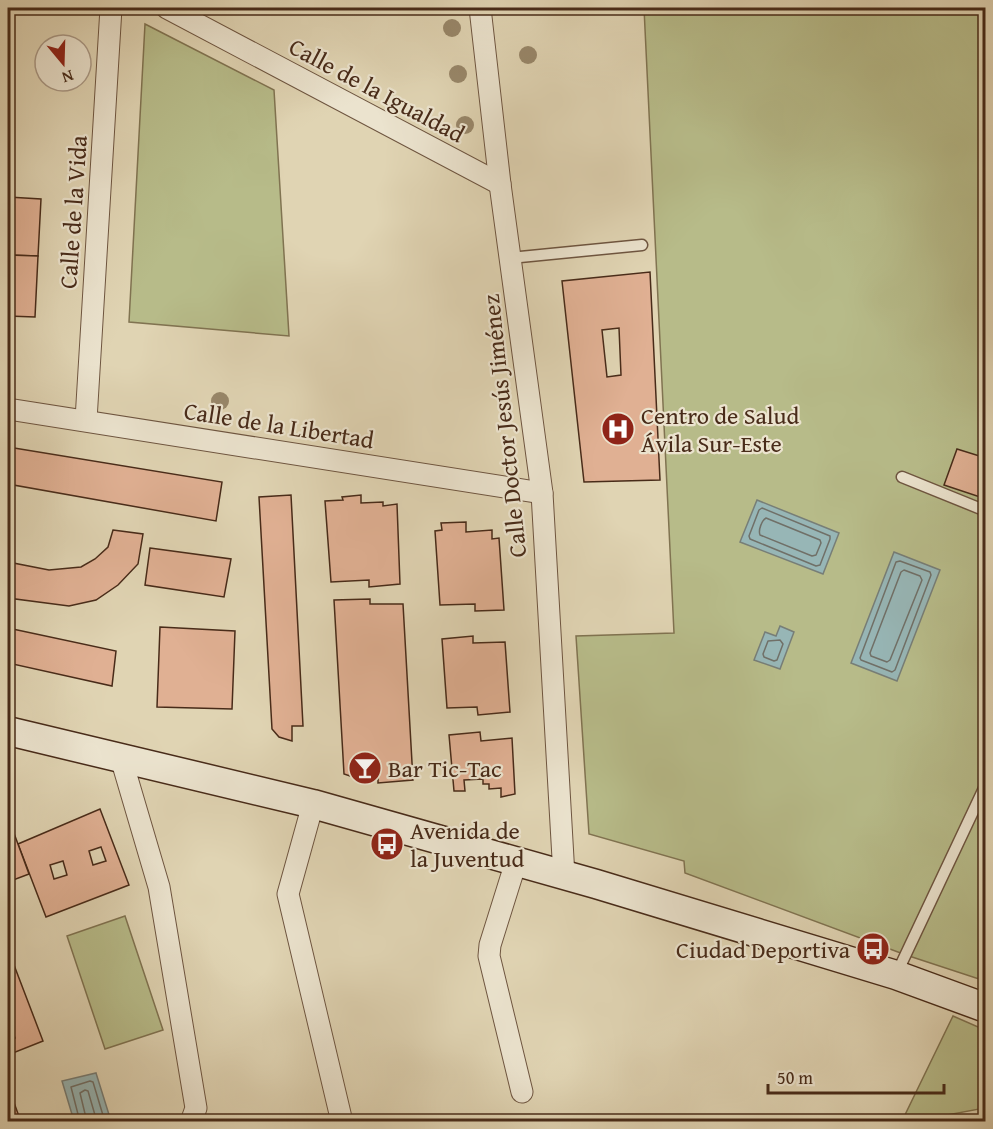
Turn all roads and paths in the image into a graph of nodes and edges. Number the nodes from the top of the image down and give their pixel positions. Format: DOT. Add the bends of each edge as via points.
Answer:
graph roads {
  1 [pos="111,8"];
  2 [pos="167,8"];
  3 [pos="480,8"];
  4 [pos="500,184"];
  5 [pos="642,245"];
  6 [pos="510,258"];
  7 [pos="8,409"];
  8 [pos="86,420"];
  9 [pos="902,477"];
  10 [pos="542,493"];
  11 [pos="986,511"];
  12 [pos="8,731"];
  13 [pos="121,758"];
  14 [pos="986,784"];
  15 [pos="313,804"];
  16 [pos="516,862"];
  17 [pos="564,876"];
  18 [pos="896,975"];
  19 [pos="986,1008"];
  20 [pos="522,1092"];
  21 [pos="191,1122"];
  22 [pos="342,1122"];
  1 -- 8 [label="street, Calle de la Vida"];
  2 -- 4 [label="street, Calle de la Igualdad"];
  3 -- 4 [label="street, Calle Doctor Jesús Jiménez"];
  4 -- 6 [label="street, Calle Doctor Jesús Jiménez"];
  5 -- 6 [label="lane"];
  6 -- 10 [label="street, Calle Doctor Jesús Jiménez"];
  7 -- 8 [label="street, Calle de la Libertad"];
  8 -- 10 [label="street, Calle de la Libertad"];
  9 -- 11 [label="lane"];
  10 -- 17 [label="street, Calle Doctor Jesús Jiménez"];
  12 -- 13 [label="street"];
  13 -- 15 [label="street"];
  13 -- 21 [label="street" via="159,886 196,1108"];
  14 -- 18 [label="lane"];
  15 -- 16 [label="street"];
  15 -- 22 [label="street" via="288,894"];
  16 -- 17 [label="street"];
  16 -- 20 [label="street" via="489,956"];
  17 -- 18 [label="street"];
  18 -- 19 [label="street"];
}
